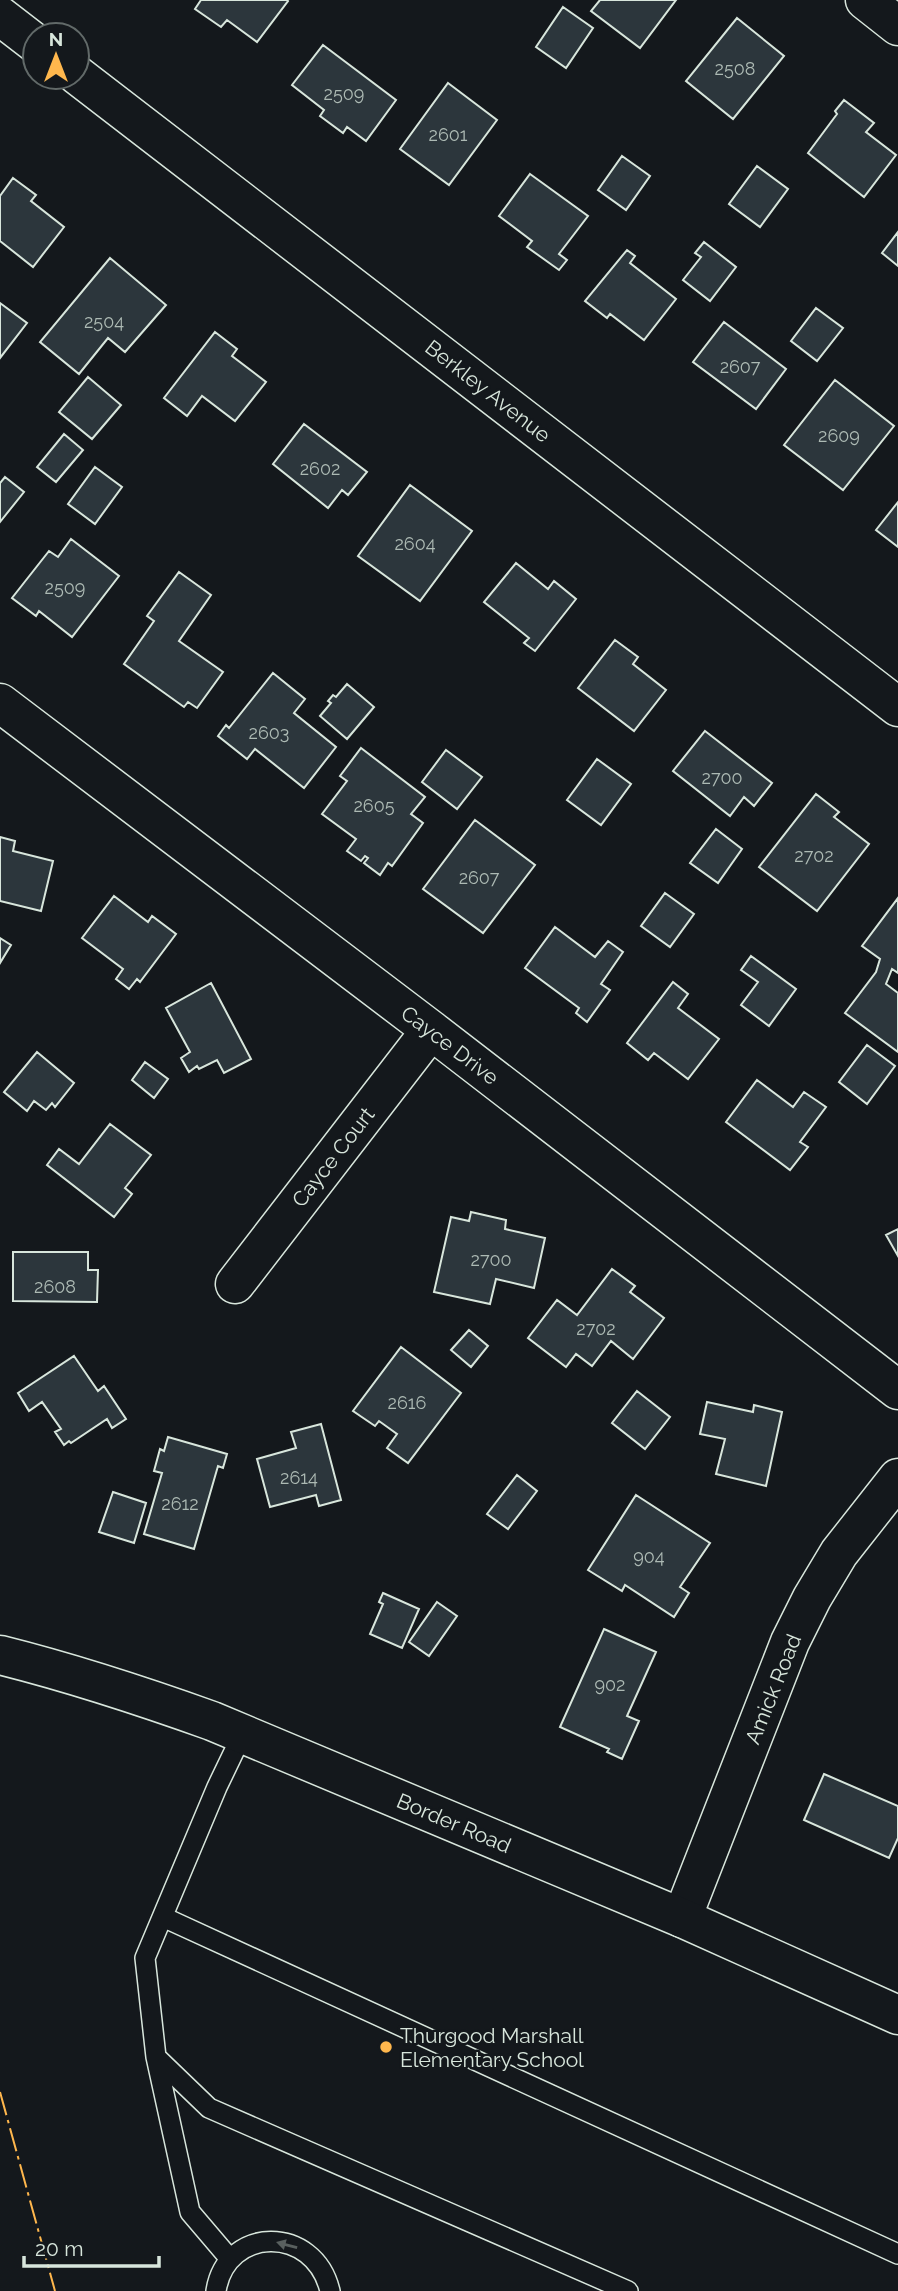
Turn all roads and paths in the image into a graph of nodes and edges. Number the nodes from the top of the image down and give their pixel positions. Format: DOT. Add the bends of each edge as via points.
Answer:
graph roads {
  1 [pos="865,0"];
  2 [pos="0,16"];
  3 [pos="898,26"];
  4 [pos="21,32"];
  5 [pos="91,86"];
  6 [pos="0,703"];
  7 [pos="898,707"];
  8 [pos="431,1030"];
  9 [pos="235,1284"];
  10 [pos="898,1390"];
  11 [pos="898,1478"];
  12 [pos="0,1655"];
  13 [pos="242,1735"];
  14 [pos="163,1917"];
  15 [pos="681,1918"];
  16 [pos="898,2015"];
  17 [pos="156,2057"];
  18 [pos="898,2254"];
  19 [pos="230,2259"];
  20 [pos="216,2291"];
  21 [pos="330,2291"];
  22 [pos="628,2291"];
  1 -- 3 [label="street"];
  2 -- 4 [label="street"];
  5 -- 7 [label="street, Berkley Avenue"];
  6 -- 8 [label="street, Cayce Drive"];
  8 -- 9 [label="street, Cayce Court"];
  8 -- 10 [label="street, Cayce Drive"];
  11 -- 15 [label="street, Amick Road" via="839,1552 812,1598"];
  12 -- 13 [label="street, Border Road" via="135,1694"];
  13 -- 14 [label="lane"];
  13 -- 15 [label="street, Border Road"];
  14 -- 17 [label="lane" via="145,1958"];
  14 -- 18 [label="lane"];
  15 -- 16 [label="street, Border Road"];
  17 -- 19 [label="lane" via="190,2212"];
  17 -- 22 [label="lane" via="209,2108"];
  19 -- 20 [label="lane"];
  21 -- 19 [label="lane, one-way" via="327,2275 313,2256 294,2244 270,2241 248,2246"];
}
